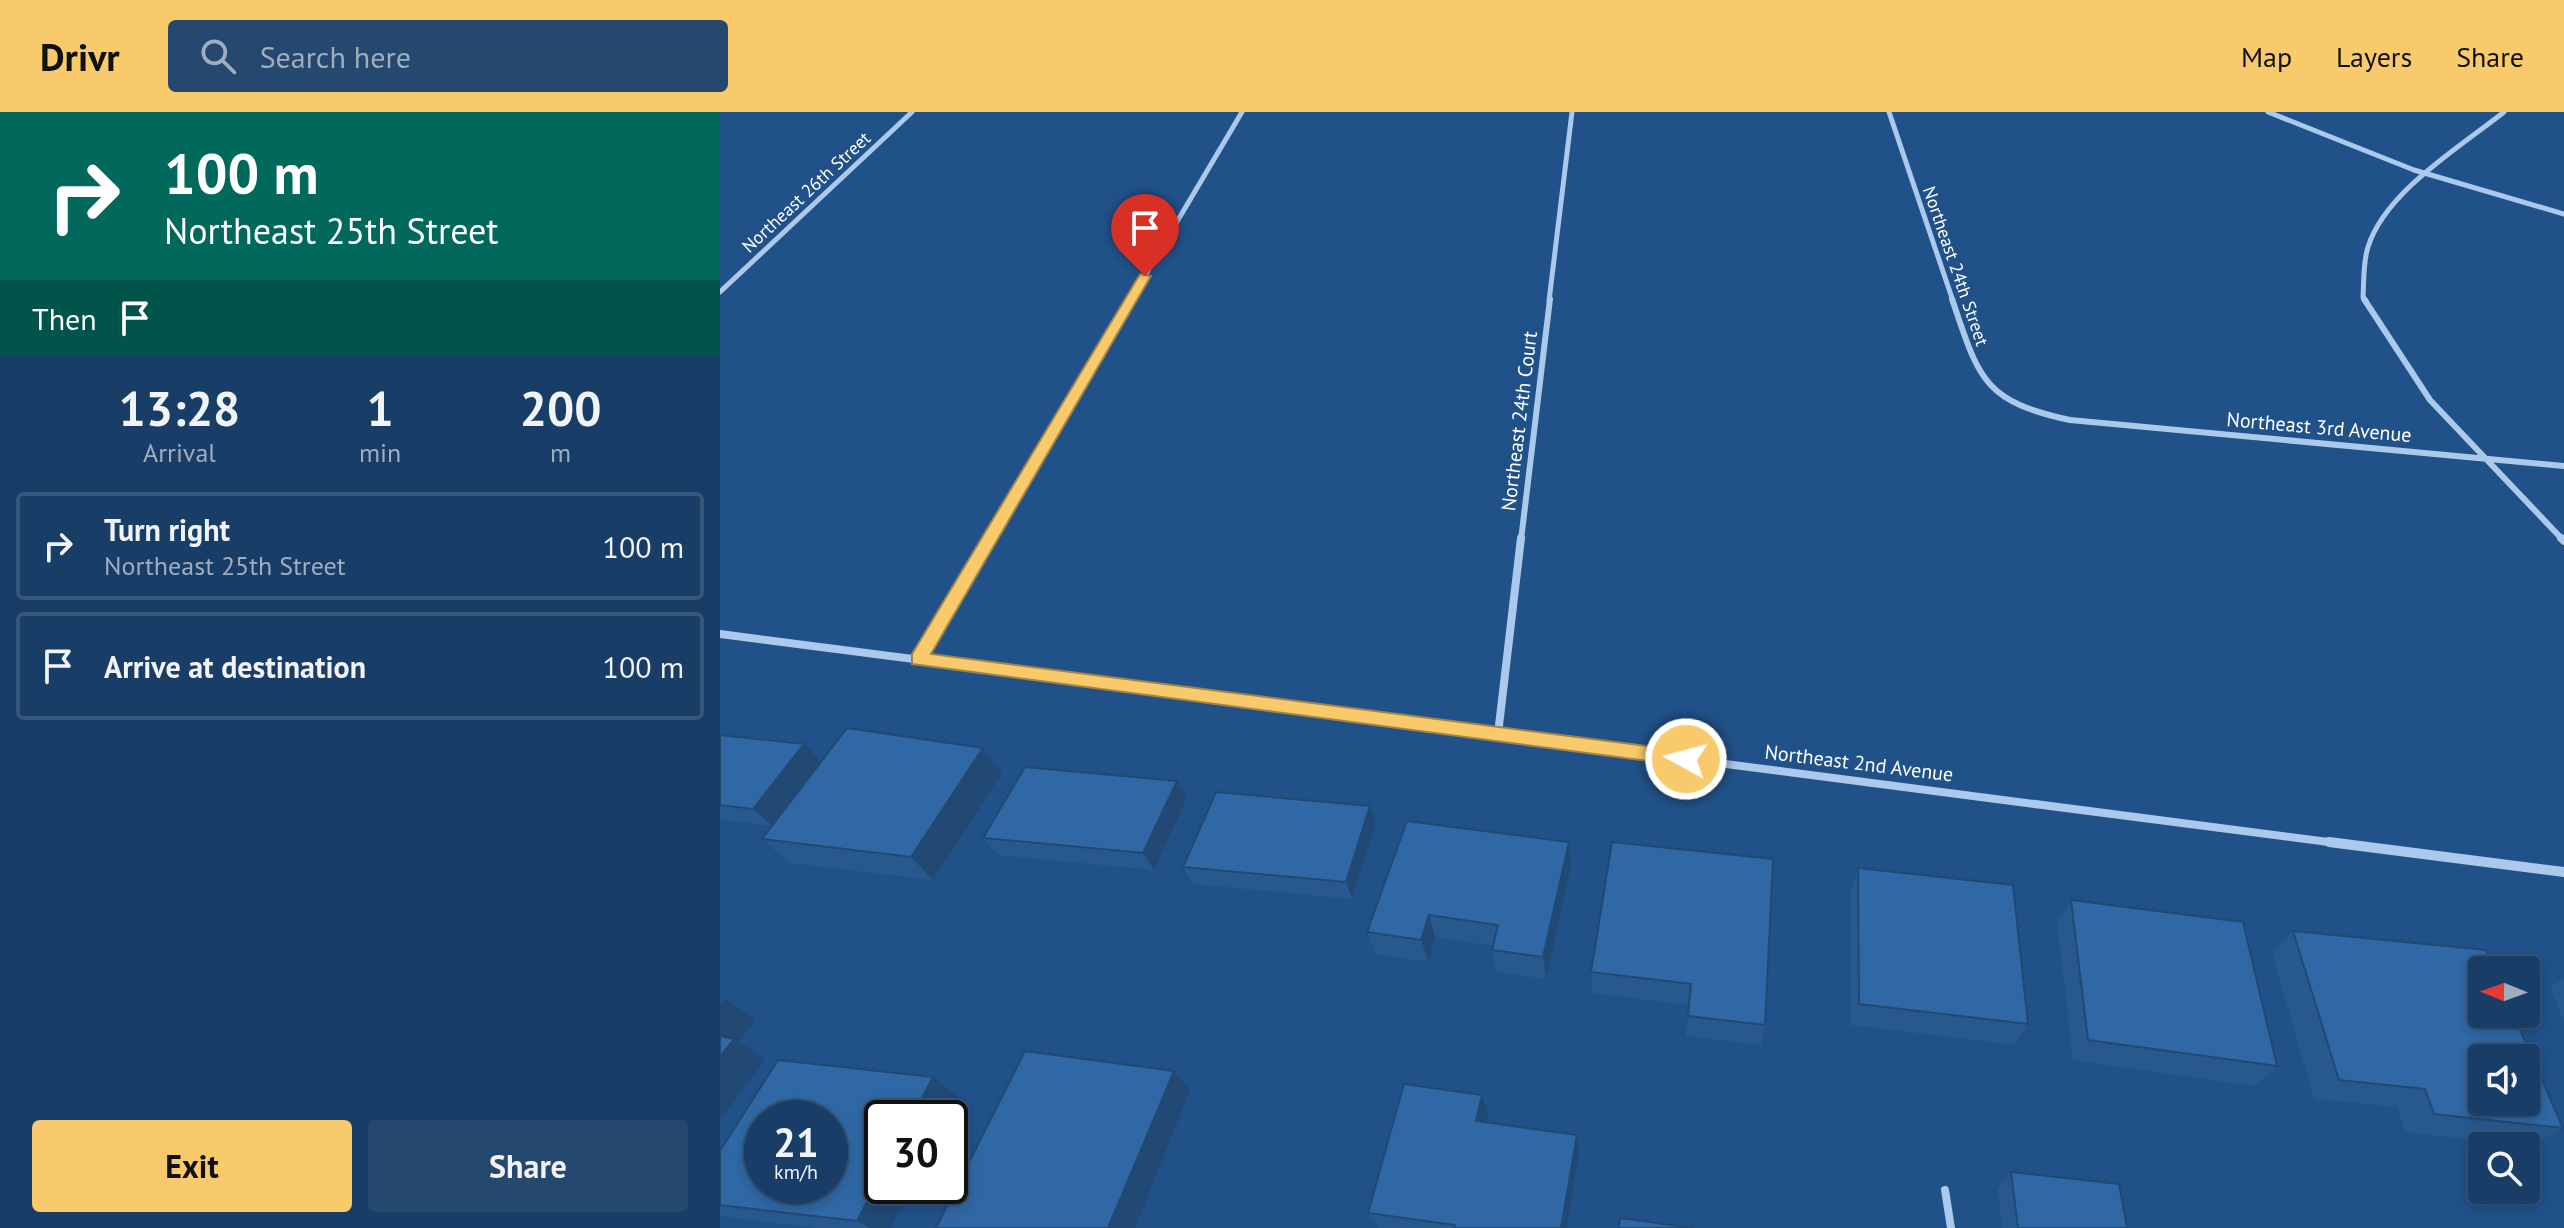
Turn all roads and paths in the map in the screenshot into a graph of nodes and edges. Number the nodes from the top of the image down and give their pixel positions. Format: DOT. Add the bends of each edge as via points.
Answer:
graph roads {
  1 [pos="912,112"];
  2 [pos="1242,112"];
  3 [pos="1572,112"];
  4 [pos="1889,112"];
  5 [pos="2268,112"];
  6 [pos="2504,112"];
  7 [pos="2428,176"];
  8 [pos="2564,214"];
  9 [pos="720,292"];
  10 [pos="2070,420"];
  11 [pos="2486,459"];
  12 [pos="2564,466"];
  13 [pos="2564,541"];
  14 [pos="720,634"];
  15 [pos="919,659"];
  16 [pos="1498,734"];
  17 [pos="2564,872"];
  18 [pos="1945,1190"];
  19 [pos="1951,1228"];
  1 -- 9 [label="street, Northeast 26th Street"];
  2 -- 15 [label="street"];
  3 -- 16 [label="street, Northeast 24th Court"];
  4 -- 10 [label="street, Northeast 24th Street" via="1975,368 1994,392 2028,411"];
  5 -- 7 [label="street"];
  6 -- 7 [label="street"];
  7 -- 8 [label="street"];
  7 -- 11 [label="street" via="2397,199 2379,222 2367,249 2363,297 2430,400"];
  10 -- 11 [label="street, Northeast 3rd Avenue"];
  11 -- 12 [label="street, Northeast 3rd Avenue"];
  11 -- 13 [label="street"];
  14 -- 15 [label="street, Northeast 2nd Avenue"];
  15 -- 16 [label="street, Northeast 2nd Avenue"];
  16 -- 17 [label="street, Northeast 2nd Avenue"];
  18 -- 19 [label="lane"];
}
